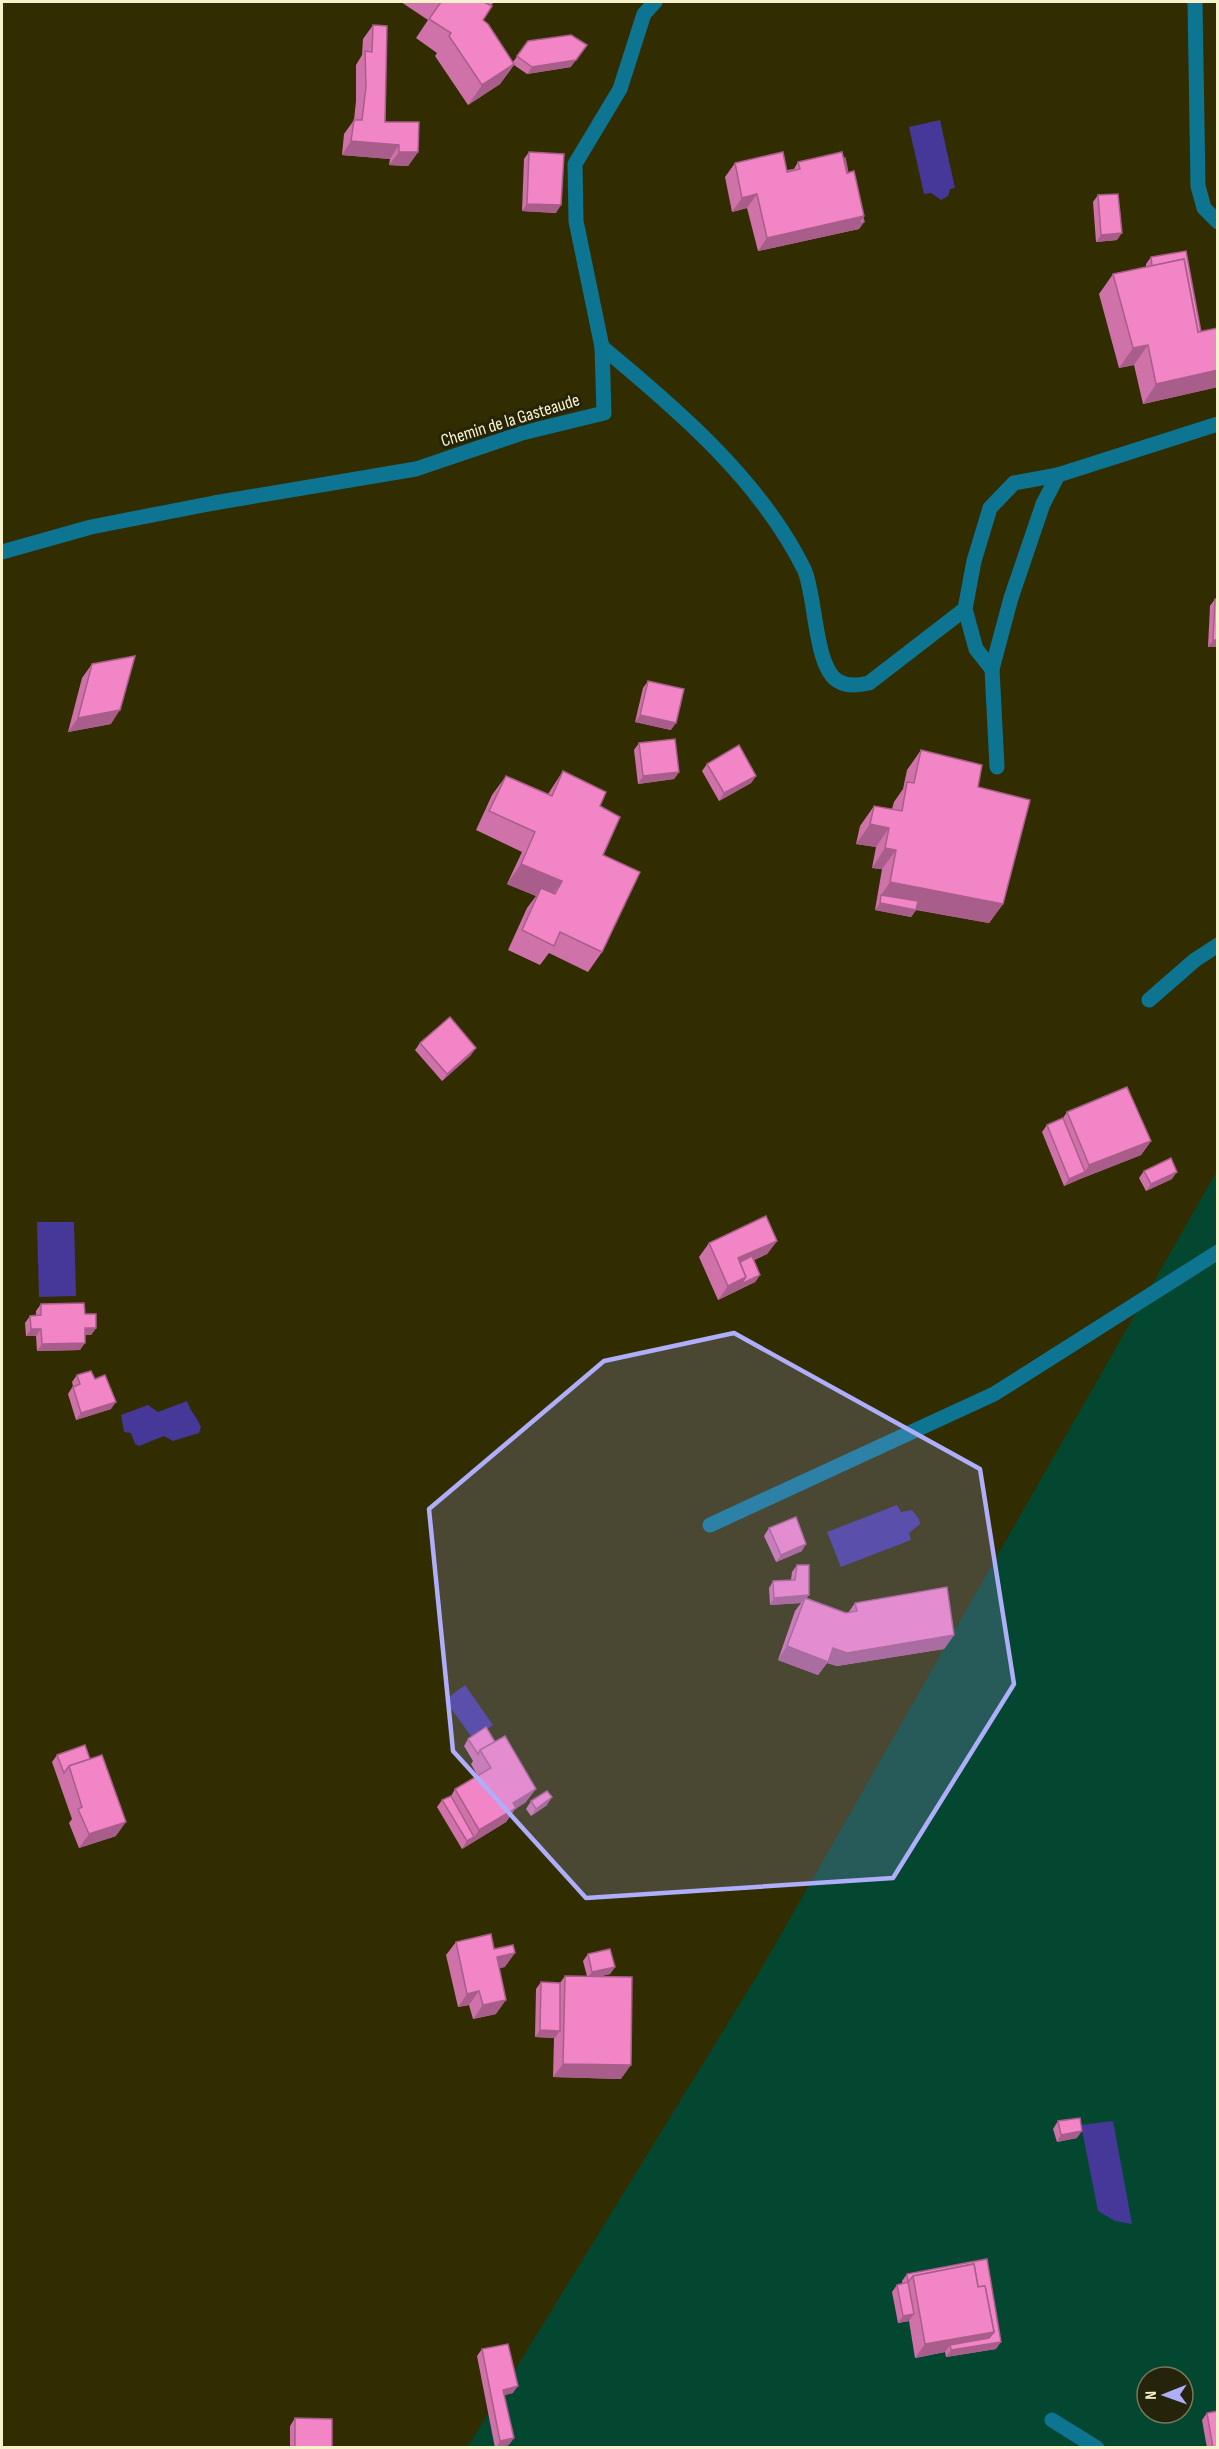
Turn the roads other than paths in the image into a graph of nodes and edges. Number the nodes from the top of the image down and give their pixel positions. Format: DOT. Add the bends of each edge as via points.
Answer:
graph roads {
  1 [pos="655,2"];
  2 [pos="1195,2"];
  3 [pos="1218,222"];
  4 [pos="602,347"];
  5 [pos="1218,424"];
  6 [pos="1058,475"];
  7 [pos="2,552"];
  8 [pos="965,609"];
  9 [pos="992,669"];
  10 [pos="998,767"];
  11 [pos="1218,945"];
  12 [pos="1149,1000"];
  13 [pos="1218,1252"];
  14 [pos="710,1525"];
  15 [pos="1052,2420"];
  16 [pos="1096,2448"];
  1 -- 4 [label="street, Chemin de la Gasteaude" via="644,14 620,88 575,164 576,221"];
  2 -- 3 [label="street" via="1198,186 1204,208"];
  4 -- 7 [label="street, Chemin de la Gasteaude" via="604,413 522,433 416,469 91,527"];
  4 -- 8 [label="street" via="705,438 770,512 805,571 825,663 837,681 853,686 869,683"];
  5 -- 6 [label="street"];
  6 -- 8 [label="street" via="1014,483 990,508"];
  6 -- 9 [label="street" via="1043,504 1011,598"];
  8 -- 9 [label="street" via="976,649"];
  9 -- 10 [label="street"];
  11 -- 12 [label="street"];
  13 -- 14 [label="street" via="994,1394"];
  15 -- 16 [label="street"];
}
